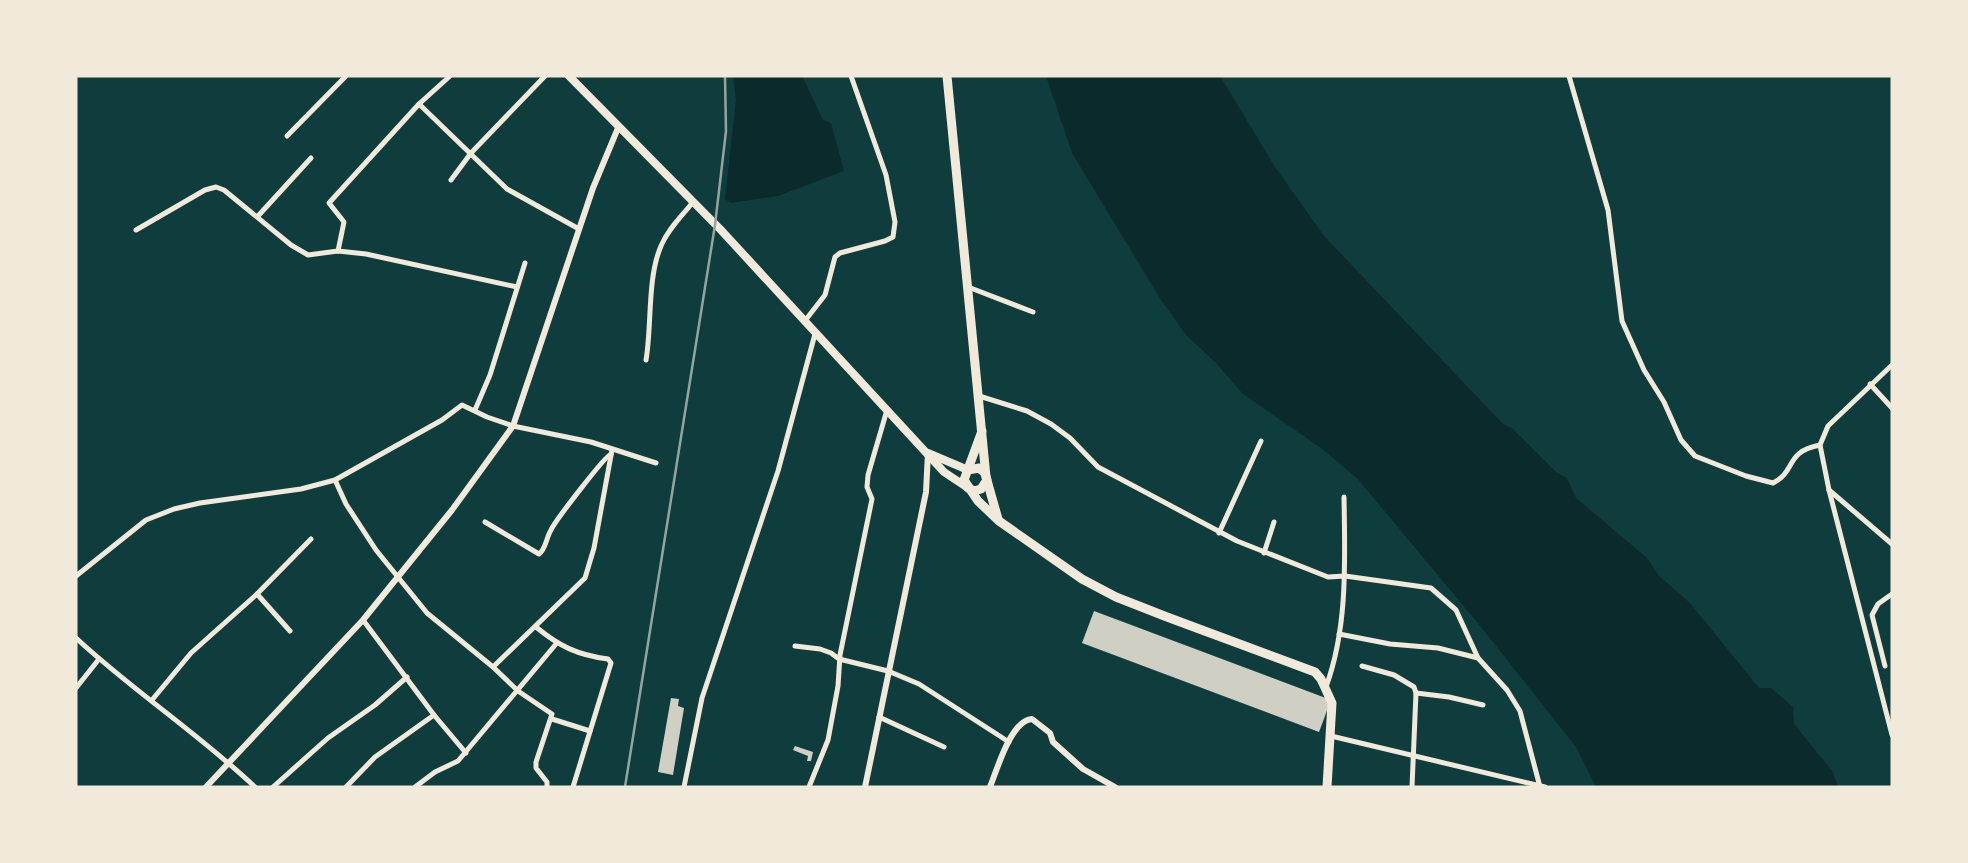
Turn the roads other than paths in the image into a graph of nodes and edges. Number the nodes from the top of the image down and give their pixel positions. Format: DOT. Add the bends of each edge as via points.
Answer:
graph roads {
  1 [pos="346,76"];
  2 [pos="450,76"];
  3 [pos="545,76"];
  4 [pos="569,76"];
  5 [pos="851,76"];
  6 [pos="947,76"];
  7 [pos="1569,76"];
  8 [pos="419,104"];
  9 [pos="618,128"];
  10 [pos="287,136"];
  11 [pos="471,153"];
  12 [pos="311,158"];
  13 [pos="451,180"];
  14 [pos="693,202"];
  15 [pos="258,216"];
  16 [pos="579,229"];
  17 [pos="136,230"];
  18 [pos="338,251"];
  19 [pos="525,264"];
  20 [pos="517,287"];
  21 [pos="968,287"];
  22 [pos="1032,312"];
  23 [pos="804,322"];
  24 [pos="815,334"];
  25 [pos="646,360"];
  26 [pos="1892,365"];
  27 [pos="1870,384"];
  28 [pos="979,396"];
  29 [pos="1892,408"];
  30 [pos="474,410"];
  31 [pos="887,410"];
  32 [pos="513,426"];
  33 [pos="982,431"];
  34 [pos="1261,441"];
  35 [pos="1820,445"];
  36 [pos="612,452"];
  37 [pos="928,453"];
  38 [pos="656,463"];
  39 [pos="968,470"];
  40 [pos="986,477"];
  41 [pos="335,480"];
  42 [pos="968,488"];
  43 [pos="1829,490"];
  44 [pos="1344,497"];
  45 [pos="998,521"];
  46 [pos="485,522"];
  47 [pos="1274,522"];
  48 [pos="1219,533"];
  49 [pos="311,539"];
  50 [pos="1892,544"];
  51 [pos="1264,553"];
  52 [pos="76,576"];
  53 [pos="397,576"];
  54 [pos="1345,576"];
  55 [pos="257,594"];
  56 [pos="1892,594"];
  57 [pos="363,620"];
  58 [pos="536,627"];
  59 [pos="290,631"];
  60 [pos="1339,634"];
  61 [pos="76,638"];
  62 [pos="556,644"];
  63 [pos="795,646"];
  64 [pos="1478,658"];
  65 [pos="99,659"];
  66 [pos="839,660"];
  67 [pos="1362,666"];
  68 [pos="1885,666"];
  69 [pos="494,667"];
  70 [pos="888,671"];
  71 [pos="407,677"];
  72 [pos="76,688"];
  73 [pos="1325,688"];
  74 [pos="518,691"];
  75 [pos="1416,693"];
  76 [pos="152,700"];
  77 [pos="1483,706"];
  78 [pos="434,715"];
  79 [pos="879,717"];
  80 [pos="552,718"];
  81 [pos="590,731"];
  82 [pos="1892,735"];
  83 [pos="1331,736"];
  84 [pos="1009,742"];
  85 [pos="944,747"];
  86 [pos="466,753"];
  87 [pos="1415,756"];
  88 [pos="229,763"];
  89 [pos="1540,786"];
  90 [pos="206,787"];
  91 [pos="255,787"];
  92 [pos="273,787"];
  93 [pos="346,787"];
  94 [pos="415,787"];
  95 [pos="547,787"];
  96 [pos="573,787"];
  97 [pos="684,787"];
  98 [pos="808,787"];
  99 [pos="866,787"];
  100 [pos="990,787"];
  101 [pos="1115,787"];
  102 [pos="1327,787"];
  103 [pos="1412,787"];
  104 [pos="1545,787"];
  1 -- 10 [label="street"];
  2 -- 8 [label="street"];
  3 -- 11 [label="street"];
  4 -- 9 [label="main road"];
  5 -- 23 [label="street" via="886,175 895,222 893,237 835,257 825,295"];
  6 -- 21 [label="highway"];
  7 -- 35 [label="street" via="1608,210 1622,321 1681,440 1695,456 1773,483 1784,474 1802,449"];
  8 -- 11 [label="street"];
  8 -- 18 [label="street" via="329,203 344,222"];
  9 -- 14 [label="main road"];
  9 -- 16 [label="street"];
  11 -- 13 [label="street"];
  11 -- 16 [label="street" via="507,189"];
  12 -- 15 [label="street"];
  14 -- 23 [label="main road"];
  14 -- 25 [label="street" via="660,246 653,278"];
  15 -- 17 [label="street" via="224,190 211,187"];
  15 -- 18 [label="street" via="302,253 314,255"];
  16 -- 32 [label="street"];
  18 -- 20 [label="street" via="366,254"];
  19 -- 20 [label="street"];
  20 -- 30 [label="street" via="490,375"];
  21 -- 22 [label="street"];
  21 -- 28 [label="highway"];
  23 -- 24 [label="main road"];
  24 -- 31 [label="main road"];
  24 -- 97 [label="street" via="778,471 702,698"];
  26 -- 27 [label="street"];
  27 -- 29 [label="street"];
  27 -- 35 [label="street" via="1828,426"];
  28 -- 33 [label="highway"];
  28 -- 48 [label="street" via="1027,411 1051,424 1098,467"];
  30 -- 32 [label="street"];
  30 -- 41 [label="street" via="462,405 442,420"];
  31 -- 37 [label="main road"];
  31 -- 66 [label="street" via="868,475 867,486 872,499"];
  32 -- 36 [label="street" via="591,442"];
  32 -- 53 [label="street" via="452,510"];
  33 -- 39 [label="highway"];
  33 -- 40 [label="highway"];
  34 -- 48 [label="street"];
  35 -- 43 [label="street"];
  36 -- 38 [label="street"];
  36 -- 46 [label="street" via="593,472 551,530 539,554"];
  36 -- 58 [label="street" via="594,548 585,578"];
  37 -- 39 [label="main road"];
  37 -- 42 [label="main road" via="944,472"];
  37 -- 70 [label="street" via="926,492"];
  39 -- 40 [label="highway" via="979,468"];
  39 -- 42 [label="highway" via="964,480"];
  40 -- 42 [label="highway" via="986,484 981,489 974,491"];
  40 -- 45 [label="highway"];
  41 -- 52 [label="street" via="200,503 160,514 133,529"];
  41 -- 53 [label="street" via="361,527"];
  42 -- 45 [label="highway"];
  43 -- 50 [label="street"];
  43 -- 82 [label="street"];
  44 -- 54 [label="street"];
  45 -- 73 [label="highway" via="1082,579 1167,618 1304,667 1315,672"];
  47 -- 51 [label="street"];
  48 -- 51 [label="street"];
  49 -- 55 [label="street"];
  51 -- 54 [label="street" via="1328,577"];
  53 -- 57 [label="street"];
  53 -- 69 [label="street" via="437,622"];
  54 -- 60 [label="street"];
  54 -- 64 [label="street" via="1431,588 1456,610"];
  55 -- 59 [label="street"];
  55 -- 76 [label="street" via="191,653"];
  56 -- 68 [label="street" via="1878,604 1872,615"];
  57 -- 71 [label="street"];
  57 -- 88 [label="street"];
  58 -- 62 [label="street"];
  58 -- 69 [label="street"];
  60 -- 64 [label="street" via="1390,644 1438,648"];
  60 -- 73 [label="street" via="1337,652"];
  61 -- 65 [label="street"];
  62 -- 74 [label="street"];
  62 -- 81 [label="street" via="608,659 611,663"];
  63 -- 66 [label="street" via="820,649"];
  64 -- 89 [label="street" via="1507,690 1520,712"];
  65 -- 72 [label="street"];
  65 -- 76 [label="street"];
  66 -- 70 [label="street"];
  66 -- 98 [label="street" via="838,686 828,740"];
  67 -- 75 [label="street" via="1394,675 1410,683"];
  69 -- 74 [label="street"];
  70 -- 79 [label="street"];
  70 -- 84 [label="street" via="919,684"];
  71 -- 78 [label="street"];
  71 -- 92 [label="street" via="375,705 328,738"];
  73 -- 83 [label="highway" via="1332,703"];
  74 -- 80 [label="street" via="551,713"];
  74 -- 86 [label="street"];
  75 -- 77 [label="street"];
  75 -- 87 [label="street"];
  76 -- 88 [label="street"];
  78 -- 86 [label="street"];
  78 -- 93 [label="street" via="375,758"];
  79 -- 85 [label="street"];
  79 -- 99 [label="street"];
  80 -- 81 [label="street"];
  80 -- 95 [label="street" via="536,762"];
  81 -- 96 [label="street"];
  83 -- 87 [label="street"];
  83 -- 102 [label="highway"];
  84 -- 100 [label="street"];
  84 -- 101 [label="street" via="1018,727 1032,719 1050,733 1053,742 1083,769"];
  86 -- 94 [label="street"];
  87 -- 89 [label="street"];
  87 -- 103 [label="street"];
  88 -- 90 [label="street"];
  88 -- 91 [label="street"];
  89 -- 104 [label="street"];
}
